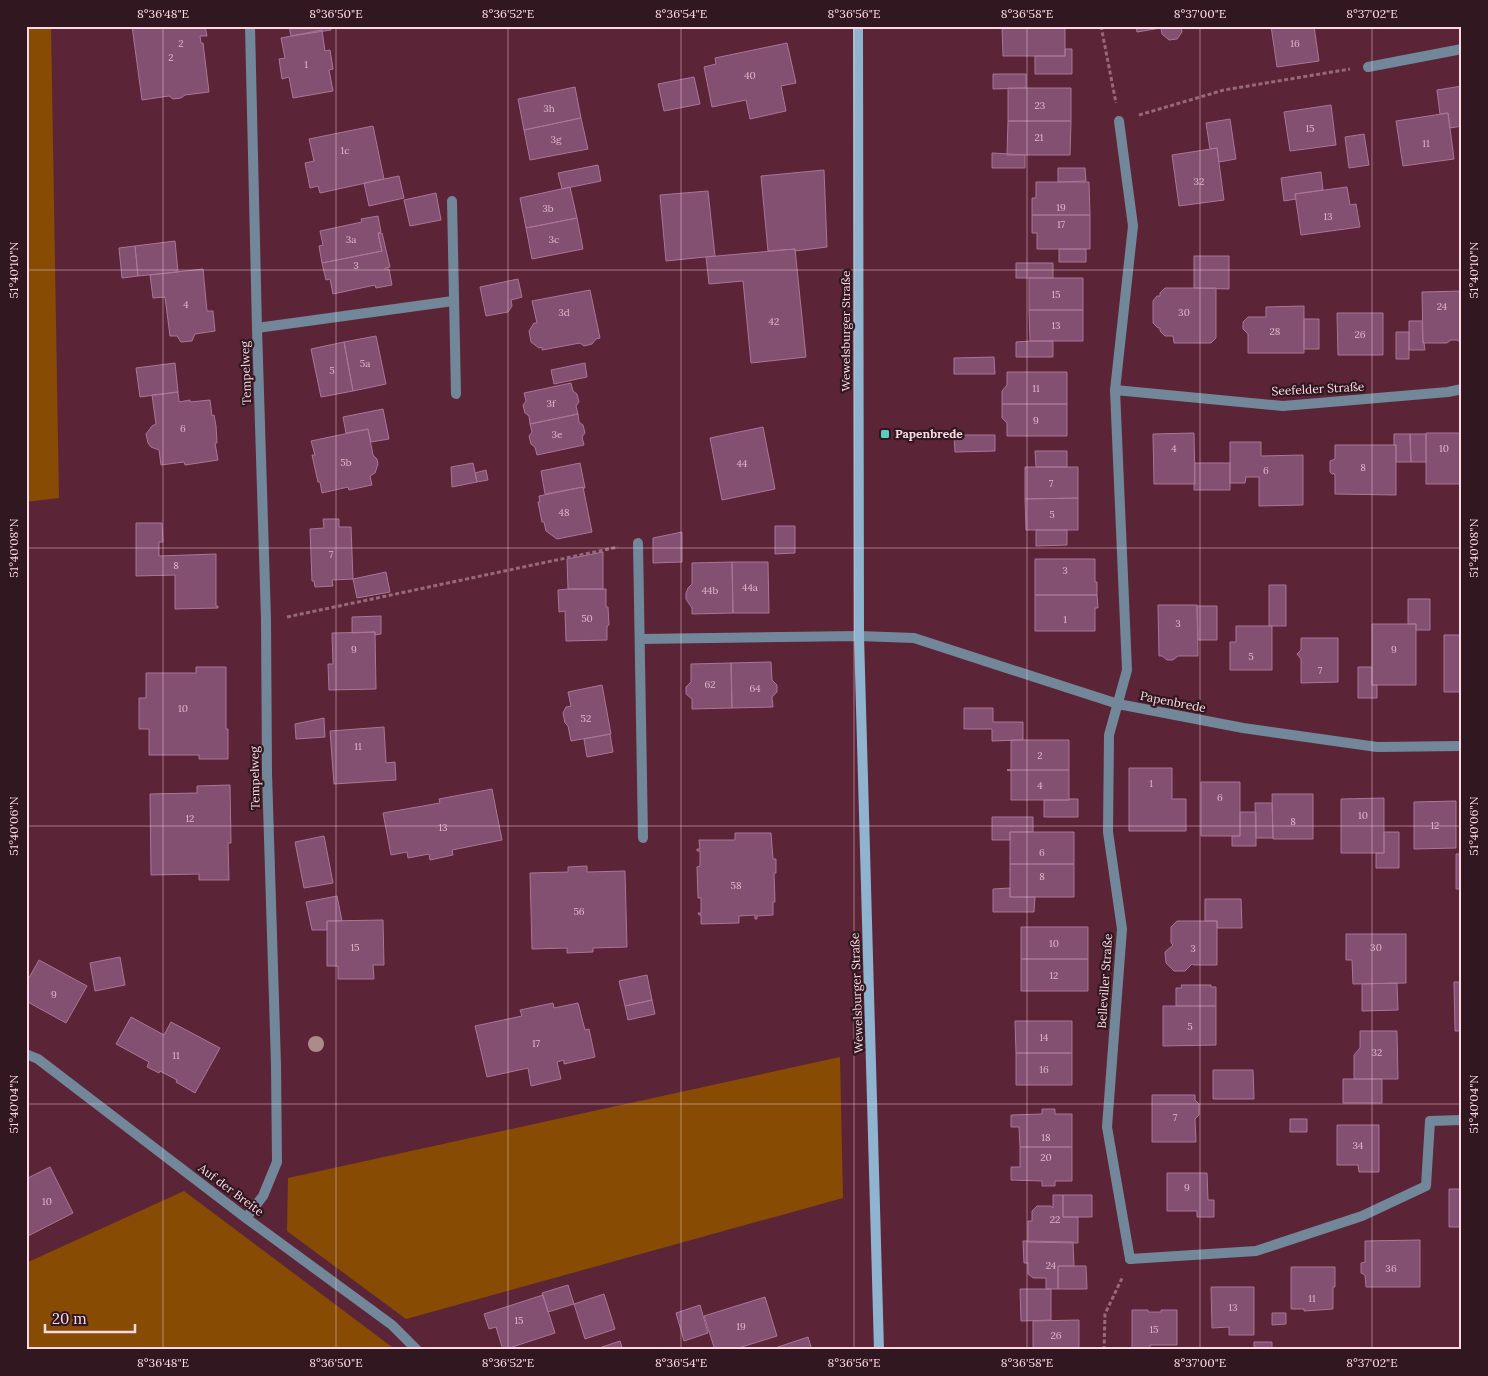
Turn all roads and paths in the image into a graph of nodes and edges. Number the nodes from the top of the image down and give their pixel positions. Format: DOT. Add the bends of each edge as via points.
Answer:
graph roads {
  1 [pos="250,26"];
  2 [pos="858,26"];
  3 [pos="1101,26"];
  4 [pos="1462,49"];
  5 [pos="1368,66"];
  6 [pos="1119,121"];
  7 [pos="452,201"];
  8 [pos="453,301"];
  9 [pos="257,328"];
  10 [pos="1462,389"];
  11 [pos="1115,390"];
  12 [pos="456,394"];
  13 [pos="638,543"];
  14 [pos="266,619"];
  15 [pos="859,636"];
  16 [pos="640,639"];
  17 [pos="1118,704"];
  18 [pos="1462,746"];
  19 [pos="643,838"];
  20 [pos="26,1054"];
  21 [pos="1462,1120"];
  22 [pos="246,1218"];
  23 [pos="1130,1259"];
  24 [pos="417,1350"];
  25 [pos="879,1350"];
  26 [pos="1104,1350"];
  1 -- 9 [label="street, Tempelweg"];
  2 -- 15 [label="main road, Wewelsburger Straße"];
  3 -- 6 [label="path"];
  4 -- 5 [label="street"];
  5 -- 6 [label="path" via="1224,90"];
  6 -- 11 [label="street" via="1133,226"];
  7 -- 8 [label="street"];
  8 -- 9 [label="street, Tempelweg"];
  8 -- 12 [label="street"];
  9 -- 14 [label="street, Tempelweg"];
  10 -- 11 [label="street, Seefelder Straße" via="1283,406"];
  11 -- 17 [label="street" via="1127,670"];
  13 -- 14 [label="path"];
  13 -- 16 [label="street"];
  14 -- 22 [label="street, Tempelweg" via="277,1162 263,1196"];
  15 -- 16 [label="street"];
  15 -- 17 [label="street, Papenbrede" via="914,638"];
  15 -- 25 [label="main road, Wewelsburger Straße"];
  16 -- 19 [label="street"];
  17 -- 18 [label="street, Papenbrede" via="1243,728 1377,747"];
  17 -- 23 [label="street, Belleviller Straße" via="1109,735 1108,832 1122,929 1107,1127"];
  20 -- 22 [label="street, Auf der Breite" via="38,1059"];
  21 -- 23 [label="street" via="1430,1121 1426,1186 1362,1216 1256,1251"];
  22 -- 24 [label="street, Auf der Breite" via="392,1325"];
  23 -- 26 [label="path" via="1105,1314"];
}
